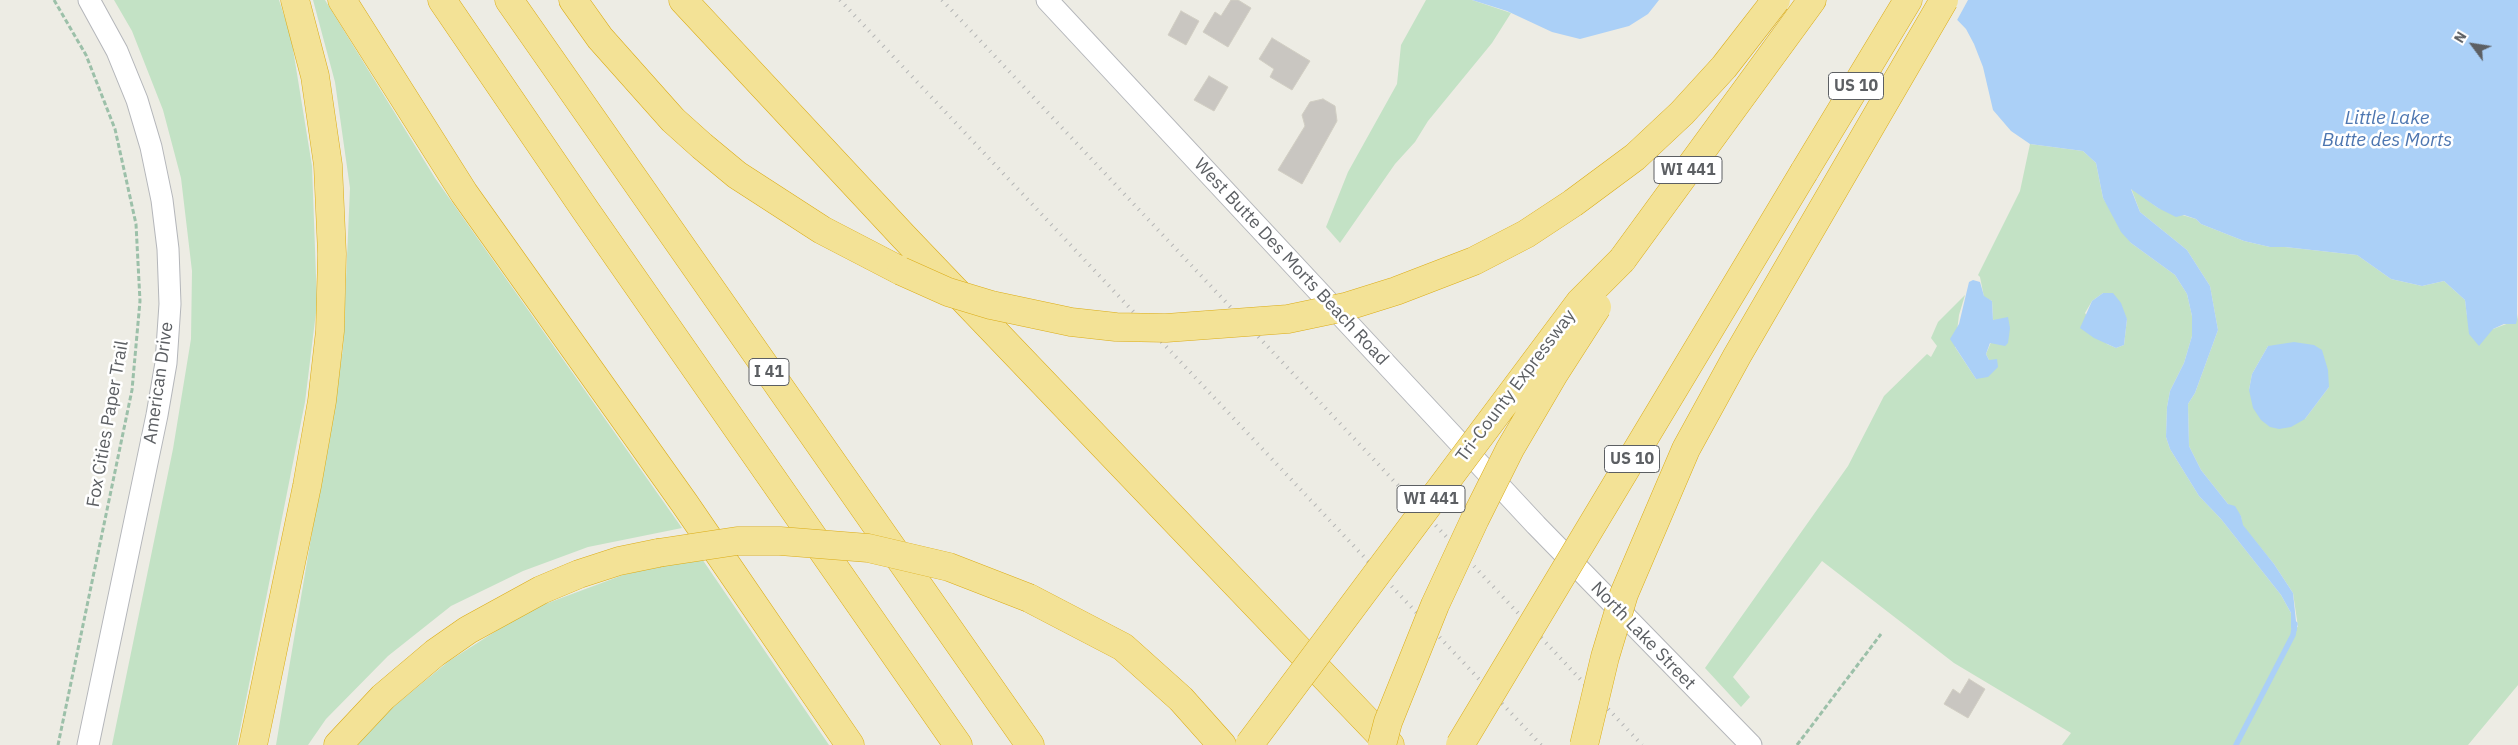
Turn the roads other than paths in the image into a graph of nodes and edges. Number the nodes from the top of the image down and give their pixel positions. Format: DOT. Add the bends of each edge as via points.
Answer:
graph roads {
  1 [pos="89,0"];
  2 [pos="295,0"];
  3 [pos="342,0"];
  4 [pos="442,0"];
  5 [pos="509,0"];
  6 [pos="573,0"];
  7 [pos="683,0"];
  8 [pos="1047,0"];
  9 [pos="1776,0"];
  10 [pos="1812,0"];
  11 [pos="1908,0"];
  12 [pos="1944,0"];
  13 [pos="1622,260"];
  14 [pos="1536,525"];
  15 [pos="88,745"];
  16 [pos="253,745"];
  17 [pos="338,745"];
  18 [pos="850,745"];
  19 [pos="958,745"];
  20 [pos="1030,745"];
  21 [pos="1222,745"];
  22 [pos="1249,745"];
  23 [pos="1382,745"];
  24 [pos="1390,745"];
  25 [pos="1460,745"];
  26 [pos="1584,745"];
  27 [pos="1751,745"];
  1 -- 15 [label="street, American Drive" via="117,51 151,147 168,249 170,304 166,363 157,415"];
  2 -- 16 [label="highway" via="314,76 328,165 332,254 330,331 307,486"];
  3 -- 18 [label="highway" via="464,193 685,504"];
  4 -- 19 [label="highway"];
  5 -- 20 [label="highway, I 41"];
  6 -- 9 [label="highway, bridge" via="605,44 673,120 737,175 822,230 948,292 991,305 1072,322 1174,328 1288,319 1345,306 1396,291 1474,261 1526,234 1635,157 1724,67"];
  7 -- 24 [label="highway" via="924,259"];
  8 -- 14 [label="street, West Butte Des Morts Beach Road"];
  10 -- 13 [label="highway, Tri-County Expressway / WI 441"];
  11 -- 25 [label="highway, US 10, bridge"];
  12 -- 26 [label="highway, bridge" via="1686,449 1624,594 1604,658"];
  13 -- 22 [label="highway, Tri-County Expressway / WI 441, bridge" via="1574,310"];
  13 -- 23 [label="highway, bridge" via="1599,304 1510,449 1475,519 1434,605"];
  14 -- 27 [label="street, North Lake Street"];
  17 -- 21 [label="highway, bridge" via="383,697 435,653 468,630 541,590 620,561 658,553 737,541 780,541 848,546 912,557 949,567 1029,598 1123,647 1181,699"];
}
